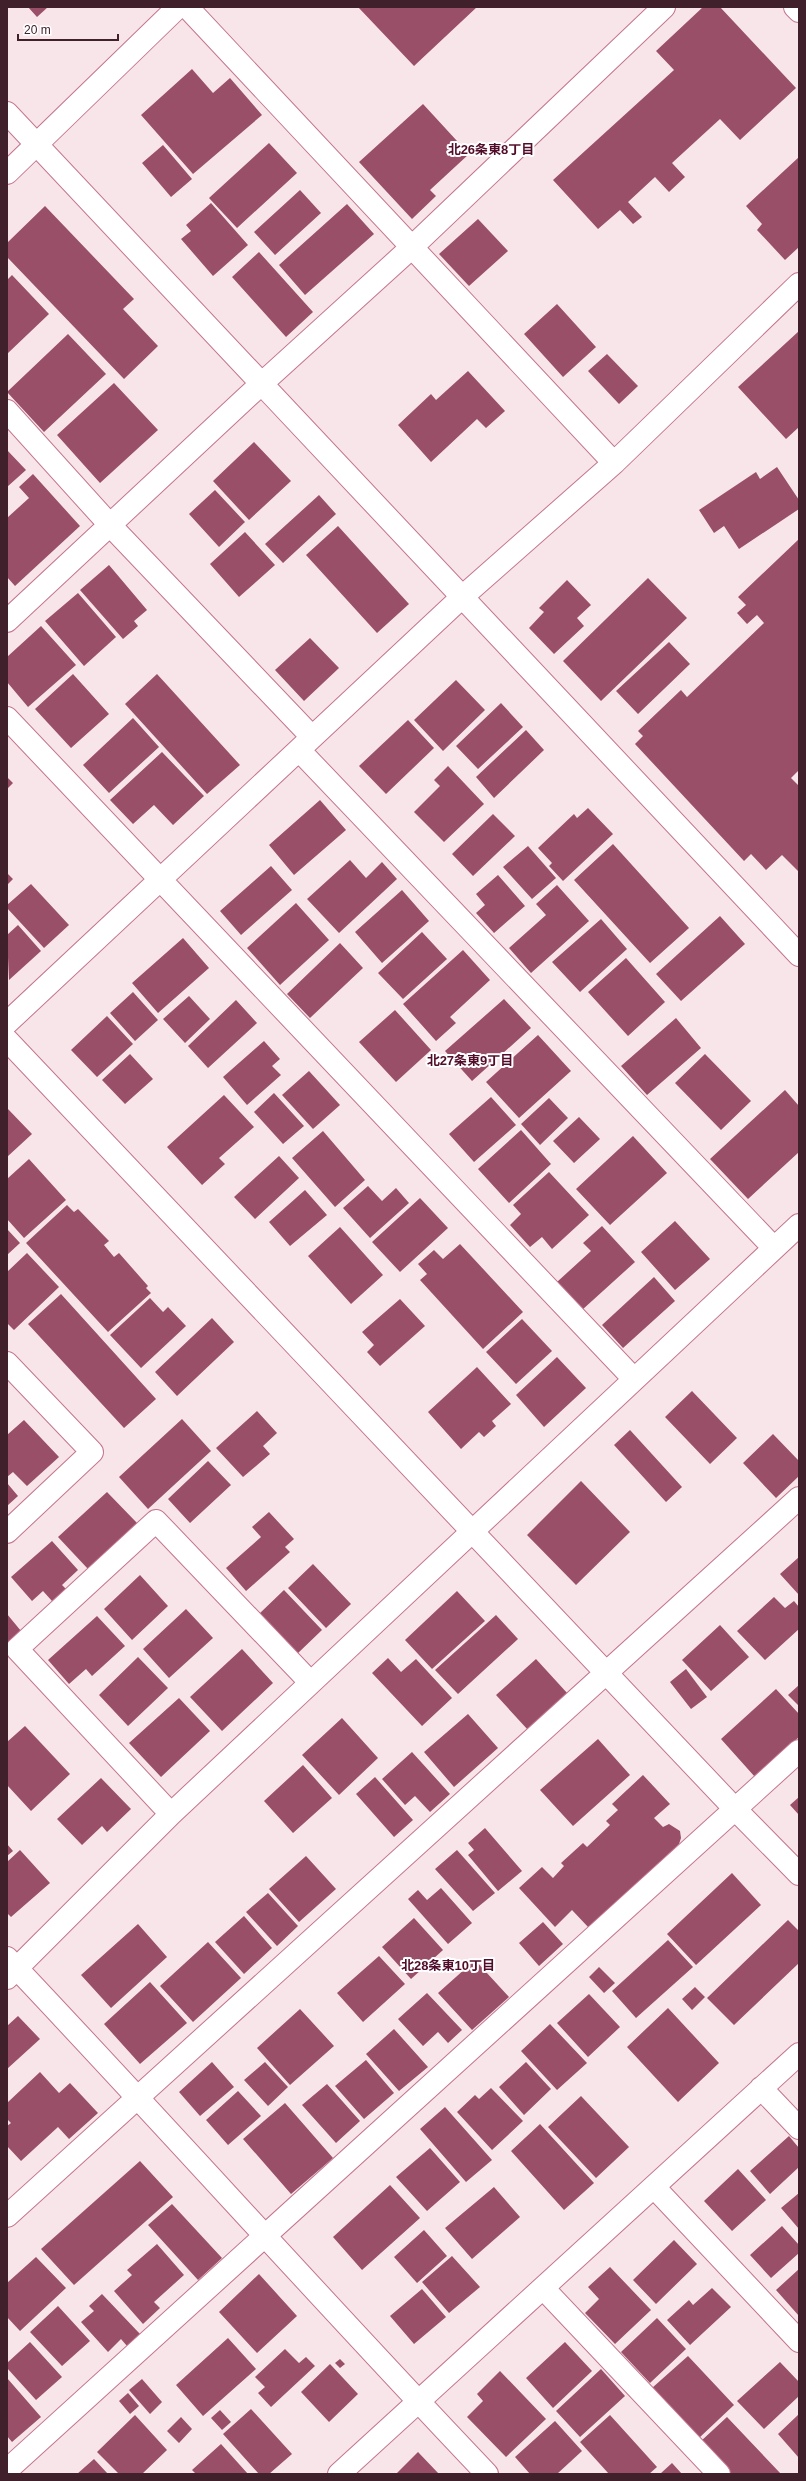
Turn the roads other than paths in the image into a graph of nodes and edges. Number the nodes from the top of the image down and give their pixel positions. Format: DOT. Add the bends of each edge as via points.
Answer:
graph roads {
  1 [pos="178,7"];
  2 [pos="187,7"];
  3 [pos="664,7"];
  4 [pos="795,7"];
  5 [pos="799,11"];
  6 [pos="7,113"];
  7 [pos="37,145"];
  8 [pos="7,173"];
  9 [pos="411,248"];
  10 [pos="799,284"];
  11 [pos="262,383"];
  12 [pos="7,411"];
  13 [pos="614,463"];
  14 [pos="109,524"];
  15 [pos="461,598"];
  16 [pos="7,621"];
  17 [pos="7,718"];
  18 [pos="306,743"];
  19 [pos="160,880"];
  20 [pos="799,955"];
  21 [pos="7,1023"];
  22 [pos="7,1040"];
  23 [pos="799,1225"];
  24 [pos="774,1248"];
  25 [pos="7,1363"];
  26 [pos="633,1378"];
  27 [pos="799,1498"];
  28 [pos="7,1532"];
  29 [pos="473,1532"];
  30 [pos="606,1673"];
  31 [pos="310,1682"];
  32 [pos="799,1751"];
  33 [pos="735,1809"];
  34 [pos="171,1814"];
  35 [pos="799,1874"];
  36 [pos="10,1968"];
  37 [pos="799,2054"];
  38 [pos="761,2088"];
  39 [pos="139,2097"];
  40 [pos="799,2128"];
  41 [pos="654,2187"];
  42 [pos="7,2216"];
  43 [pos="265,2236"];
  44 [pos="542,2288"];
  45 [pos="799,2341"];
  46 [pos="418,2402"];
  47 [pos="7,2470"];
  48 [pos="339,2474"];
  49 [pos="487,2474"];
  50 [pos="719,2474"];
  1 -- 7 [label="street"];
  2 -- 9 [label="street"];
  3 -- 9 [label="street"];
  4 -- 5 [label="street"];
  6 -- 7 [label="street"];
  7 -- 8 [label="street"];
  7 -- 11 [label="street"];
  9 -- 11 [label="street"];
  9 -- 13 [label="street"];
  10 -- 13 [label="street"];
  11 -- 14 [label="street"];
  11 -- 15 [label="street"];
  12 -- 14 [label="street"];
  13 -- 15 [label="street"];
  14 -- 16 [label="street"];
  14 -- 18 [label="street"];
  15 -- 18 [label="street"];
  15 -- 20 [label="street"];
  17 -- 19 [label="street"];
  18 -- 19 [label="street"];
  18 -- 24 [label="street"];
  19 -- 21 [label="street"];
  19 -- 26 [label="street"];
  22 -- 29 [label="street"];
  23 -- 24 [label="street"];
  24 -- 26 [label="street"];
  25 -- 28 [label="street" via="92,1452"];
  26 -- 29 [label="street"];
  27 -- 30 [label="street"];
  29 -- 30 [label="street"];
  29 -- 31 [label="street"];
  30 -- 33 [label="street"];
  30 -- 39 [label="street"];
  31 -- 34 [label="street"];
  31 -- 34 [label="street" via="156,1521 17,1649"];
  32 -- 33 [label="street"];
  33 -- 35 [label="street"];
  33 -- 43 [label="street"];
  34 -- 36 [label="street"];
  36 -- 39 [label="street"];
  37 -- 38 [label="street"];
  38 -- 40 [label="street"];
  38 -- 41 [label="street"];
  39 -- 42 [label="street"];
  39 -- 43 [label="street"];
  41 -- 44 [label="street"];
  41 -- 45 [label="street"];
  43 -- 46 [label="street"];
  43 -- 47 [label="street"];
  44 -- 46 [label="street"];
  44 -- 50 [label="street"];
  46 -- 48 [label="street"];
  46 -- 49 [label="street"];
}
